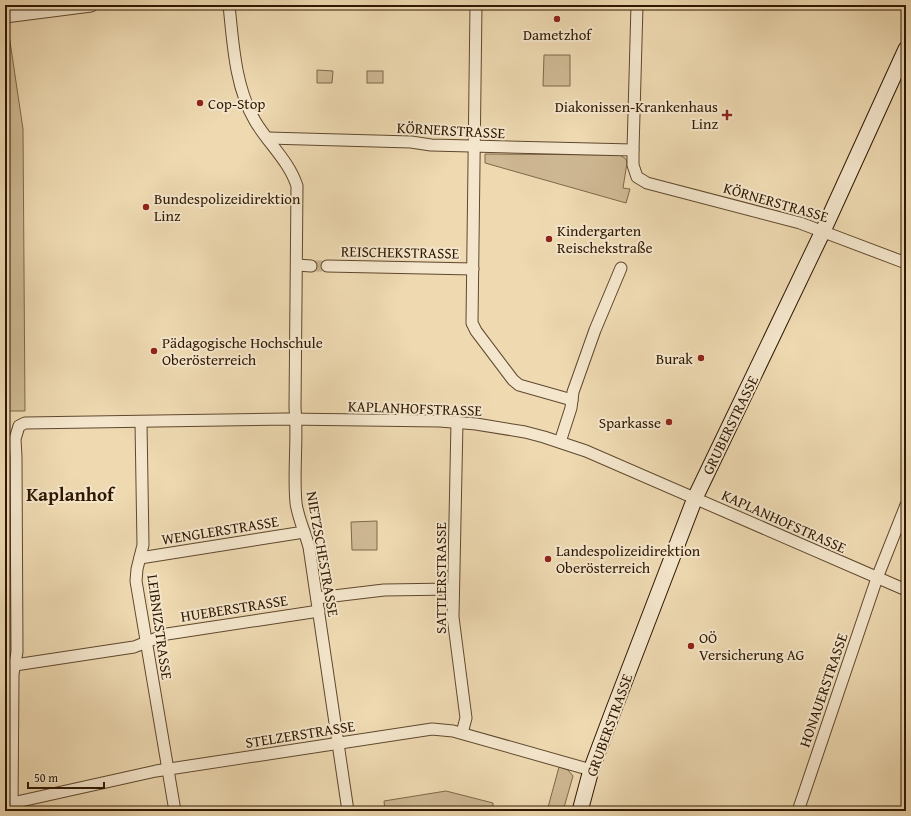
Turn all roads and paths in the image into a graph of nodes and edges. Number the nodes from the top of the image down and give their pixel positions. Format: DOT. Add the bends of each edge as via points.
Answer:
graph roads {
  1 [pos="91,5"];
  2 [pos="229,5"];
  3 [pos="476,5"];
  4 [pos="637,5"];
  5 [pos="5,16"];
  6 [pos="906,50"];
  7 [pos="268,138"];
  8 [pos="475,147"];
  9 [pos="633,150"];
  10 [pos="823,231"];
  11 [pos="906,263"];
  12 [pos="297,266"];
  13 [pos="311,266"];
  14 [pos="327,266"];
  15 [pos="621,268"];
  16 [pos="472,269"];
  17 [pos="572,400"];
  18 [pos="296,419"];
  19 [pos="141,422"];
  20 [pos="457,422"];
  21 [pos="560,442"];
  22 [pos="695,498"];
  23 [pos="906,504"];
  24 [pos="304,532"];
  25 [pos="140,558"];
  26 [pos="877,578"];
  27 [pos="454,589"];
  28 [pos="906,590"];
  29 [pos="317,598"];
  30 [pos="319,611"];
  31 [pos="146,643"];
  32 [pos="14,665"];
  33 [pos="9,728"];
  34 [pos="462,733"];
  35 [pos="338,743"];
  36 [pos="167,770"];
  37 [pos="592,770"];
  38 [pos="12,807"];
  39 [pos="175,811"];
  40 [pos="348,811"];
  41 [pos="580,811"];
  42 [pos="798,811"];
  1 -- 5 [label="street"];
  2 -- 7 [label="street, NIETZSCHESTRASSE" via="240,82 252,115"];
  3 -- 8 [label="street, REISCHEKSTRASSE"];
  4 -- 9 [label="street"];
  6 -- 10 [label="main road, GRUBERSTRASSE"];
  7 -- 8 [label="street, KÖRNERSTRASSE" via="411,142 431,146"];
  7 -- 12 [label="street, NIETZSCHESTRASSE" via="291,171 297,186"];
  8 -- 9 [label="street, KÖRNERSTRASSE"];
  8 -- 16 [label="street, REISCHEKSTRASSE"];
  9 -- 10 [label="street, KÖRNERSTRASSE" via="633,165 637,177 647,183"];
  10 -- 11 [label="street, KÖRNERSTRASSE"];
  10 -- 22 [label="main road, GRUBERSTRASSE"];
  12 -- 13 [label="street"];
  12 -- 18 [label="street, NIETZSCHESTRASSE"];
  14 -- 16 [label="street, REISCHEKSTRASSE"];
  15 -- 17 [label="street" via="594,330"];
  16 -- 17 [label="street, REISCHEKSTRASSE" via="472,323 499,362 519,385"];
  17 -- 21 [label="street"];
  18 -- 19 [label="street, KAPLANHOFSTRASSE"];
  18 -- 20 [label="street, KAPLANHOFSTRASSE"];
  18 -- 24 [label="street, NIETZSCHESTRASSE" via="296,504"];
  19 -- 25 [label="street, LEIBNIZSTRASSE" via="143,530"];
  19 -- 32 [label="street, KAPLANHOFSTRASSE" via="33,422 19,426 15,439 17,652"];
  20 -- 21 [label="street, KAPLANHOFSTRASSE" via="525,432"];
  20 -- 27 [label="street, SATTLERSTRASSE"];
  21 -- 22 [label="street, KAPLANHOFSTRASSE"];
  22 -- 26 [label="street, KAPLANHOFSTRASSE"];
  22 -- 37 [label="main road, GRUBERSTRASSE"];
  23 -- 26 [label="street, HONAUERSTRASSE"];
  24 -- 25 [label="street, WENGLERSTRASSE"];
  24 -- 29 [label="street, NIETZSCHESTRASSE" via="309,547"];
  25 -- 31 [label="street, LEIBNIZSTRASSE" via="136,574"];
  26 -- 28 [label="street, KAPLANHOFSTRASSE"];
  26 -- 42 [label="street, HONAUERSTRASSE"];
  27 -- 29 [label="street" via="384,590"];
  27 -- 34 [label="street, SATTLERSTRASSE" via="454,634 466,718"];
  29 -- 30 [label="street, NIETZSCHESTRASSE"];
  30 -- 31 [label="street, HUEBERSTRASSE" via="167,634"];
  30 -- 35 [label="street, NIETZSCHESTRASSE"];
  31 -- 32 [label="street, HUEBERSTRASSE"];
  31 -- 36 [label="street, LEIBNIZSTRASSE"];
  32 -- 33 [label="street"];
  33 -- 38 [label="street"];
  34 -- 35 [label="street, STELZERSTRASSE" via="432,729"];
  34 -- 37 [label="street, STELZERSTRASSE"];
  35 -- 36 [label="street, STELZERSTRASSE"];
  35 -- 40 [label="street, NIETZSCHESTRASSE"];
  36 -- 38 [label="street, STELZERSTRASSE"];
  36 -- 39 [label="street, LEIBNIZSTRASSE"];
  37 -- 41 [label="main road, GRUBERSTRASSE"];
}
